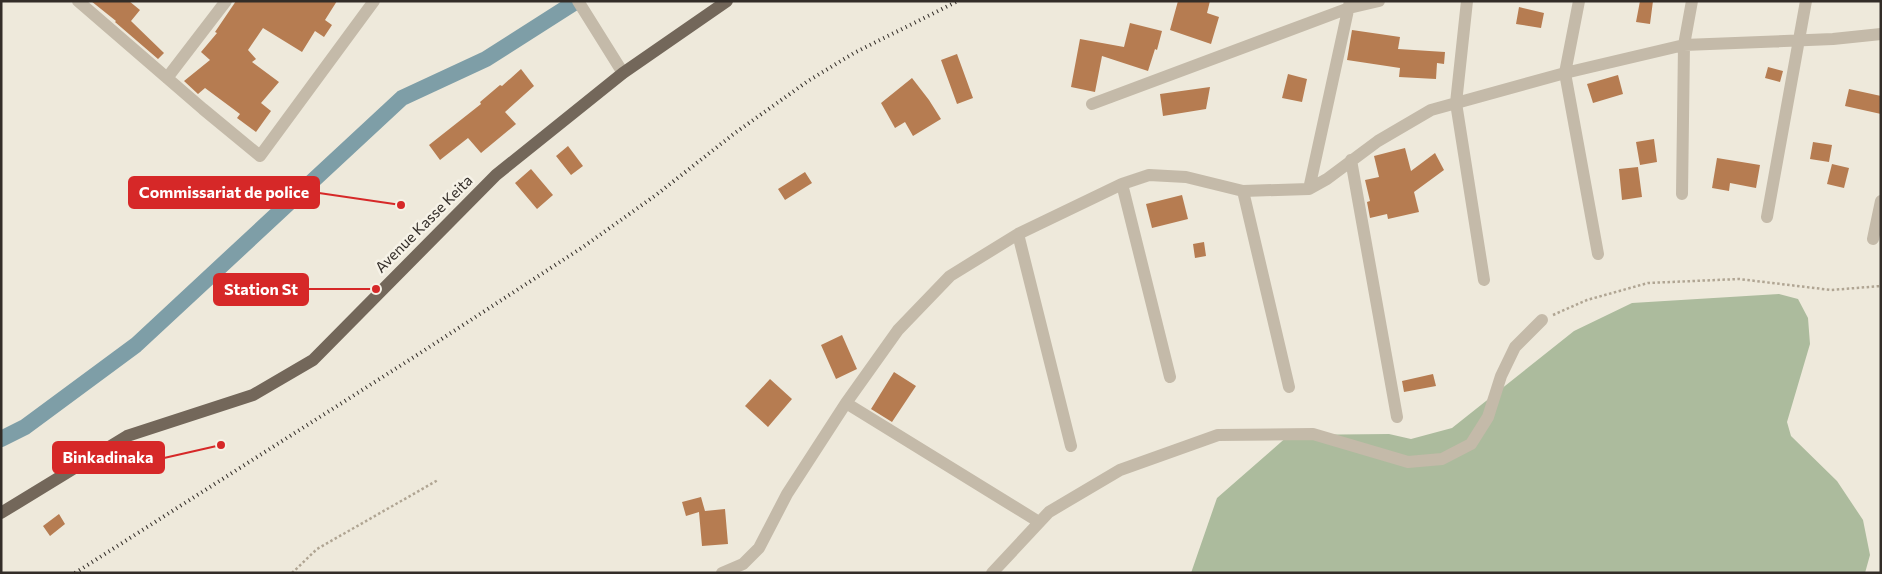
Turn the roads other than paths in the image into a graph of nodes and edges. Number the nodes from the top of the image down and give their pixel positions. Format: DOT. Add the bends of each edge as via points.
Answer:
graph roads {
  1 [pos="226,1"];
  2 [pos="374,1"];
  3 [pos="727,1"];
  4 [pos="1379,1"];
  5 [pos="1467,1"];
  6 [pos="1579,1"];
  7 [pos="1692,1"];
  8 [pos="1806,1"];
  9 [pos="83,3"];
  10 [pos="1349,4"];
  11 [pos="581,5"];
  12 [pos="1881,34"];
  13 [pos="1799,40"];
  14 [pos="1684,45"];
  15 [pos="1565,72"];
  16 [pos="623,73"];
  17 [pos="167,78"];
  18 [pos="1456,103"];
  19 [pos="1092,104"];
  20 [pos="1352,160"];
  21 [pos="1122,184"];
  22 [pos="1309,189"];
  23 [pos="1243,190"];
  24 [pos="1682,194"];
  25 [pos="1881,201"];
  26 [pos="1766,217"];
  27 [pos="1018,234"];
  28 [pos="1873,239"];
  29 [pos="1598,254"];
  30 [pos="1484,280"];
  31 [pos="1542,320"];
  32 [pos="1170,377"];
  33 [pos="1289,387"];
  34 [pos="846,403"];
  35 [pos="1397,417"];
  36 [pos="1071,446"];
  37 [pos="1,512"];
  38 [pos="1039,522"];
  39 [pos="722,573"];
  40 [pos="992,573"];
  1 -- 17 [label="street"];
  2 -- 17 [label="street" via="260,156"];
  3 -- 16 [label="main road, Avenue Kasse Keita"];
  4 -- 10 [label="street"];
  5 -- 18 [label="street"];
  6 -- 15 [label="street"];
  7 -- 14 [label="street"];
  8 -- 13 [label="street"];
  9 -- 17 [label="street"];
  10 -- 19 [label="street"];
  10 -- 22 [label="street"];
  11 -- 16 [label="street"];
  12 -- 13 [label="street"];
  13 -- 14 [label="street"];
  13 -- 26 [label="street"];
  14 -- 15 [label="street"];
  14 -- 24 [label="street"];
  15 -- 18 [label="street"];
  15 -- 29 [label="street"];
  16 -- 37 [label="main road, Avenue Kasse Keita" via="496,175 313,360 253,395 127,436"];
  18 -- 20 [label="street" via="1431,110"];
  18 -- 30 [label="street"];
  20 -- 22 [label="street"];
  20 -- 35 [label="street"];
  21 -- 23 [label="street" via="1149,175 1186,177"];
  21 -- 27 [label="street"];
  21 -- 32 [label="street"];
  22 -- 23 [label="street"];
  23 -- 33 [label="street"];
  25 -- 28 [label="street"];
  27 -- 34 [label="street" via="950,276 898,330"];
  27 -- 36 [label="street"];
  31 -- 38 [label="street" via="1516,347 1488,417 1471,444 1442,459 1408,462 1313,434 1218,435 1120,470 1048,512"];
  34 -- 38 [label="street"];
  34 -- 39 [label="street" via="786,494 760,548 743,564"];
  38 -- 40 [label="street"];
}
